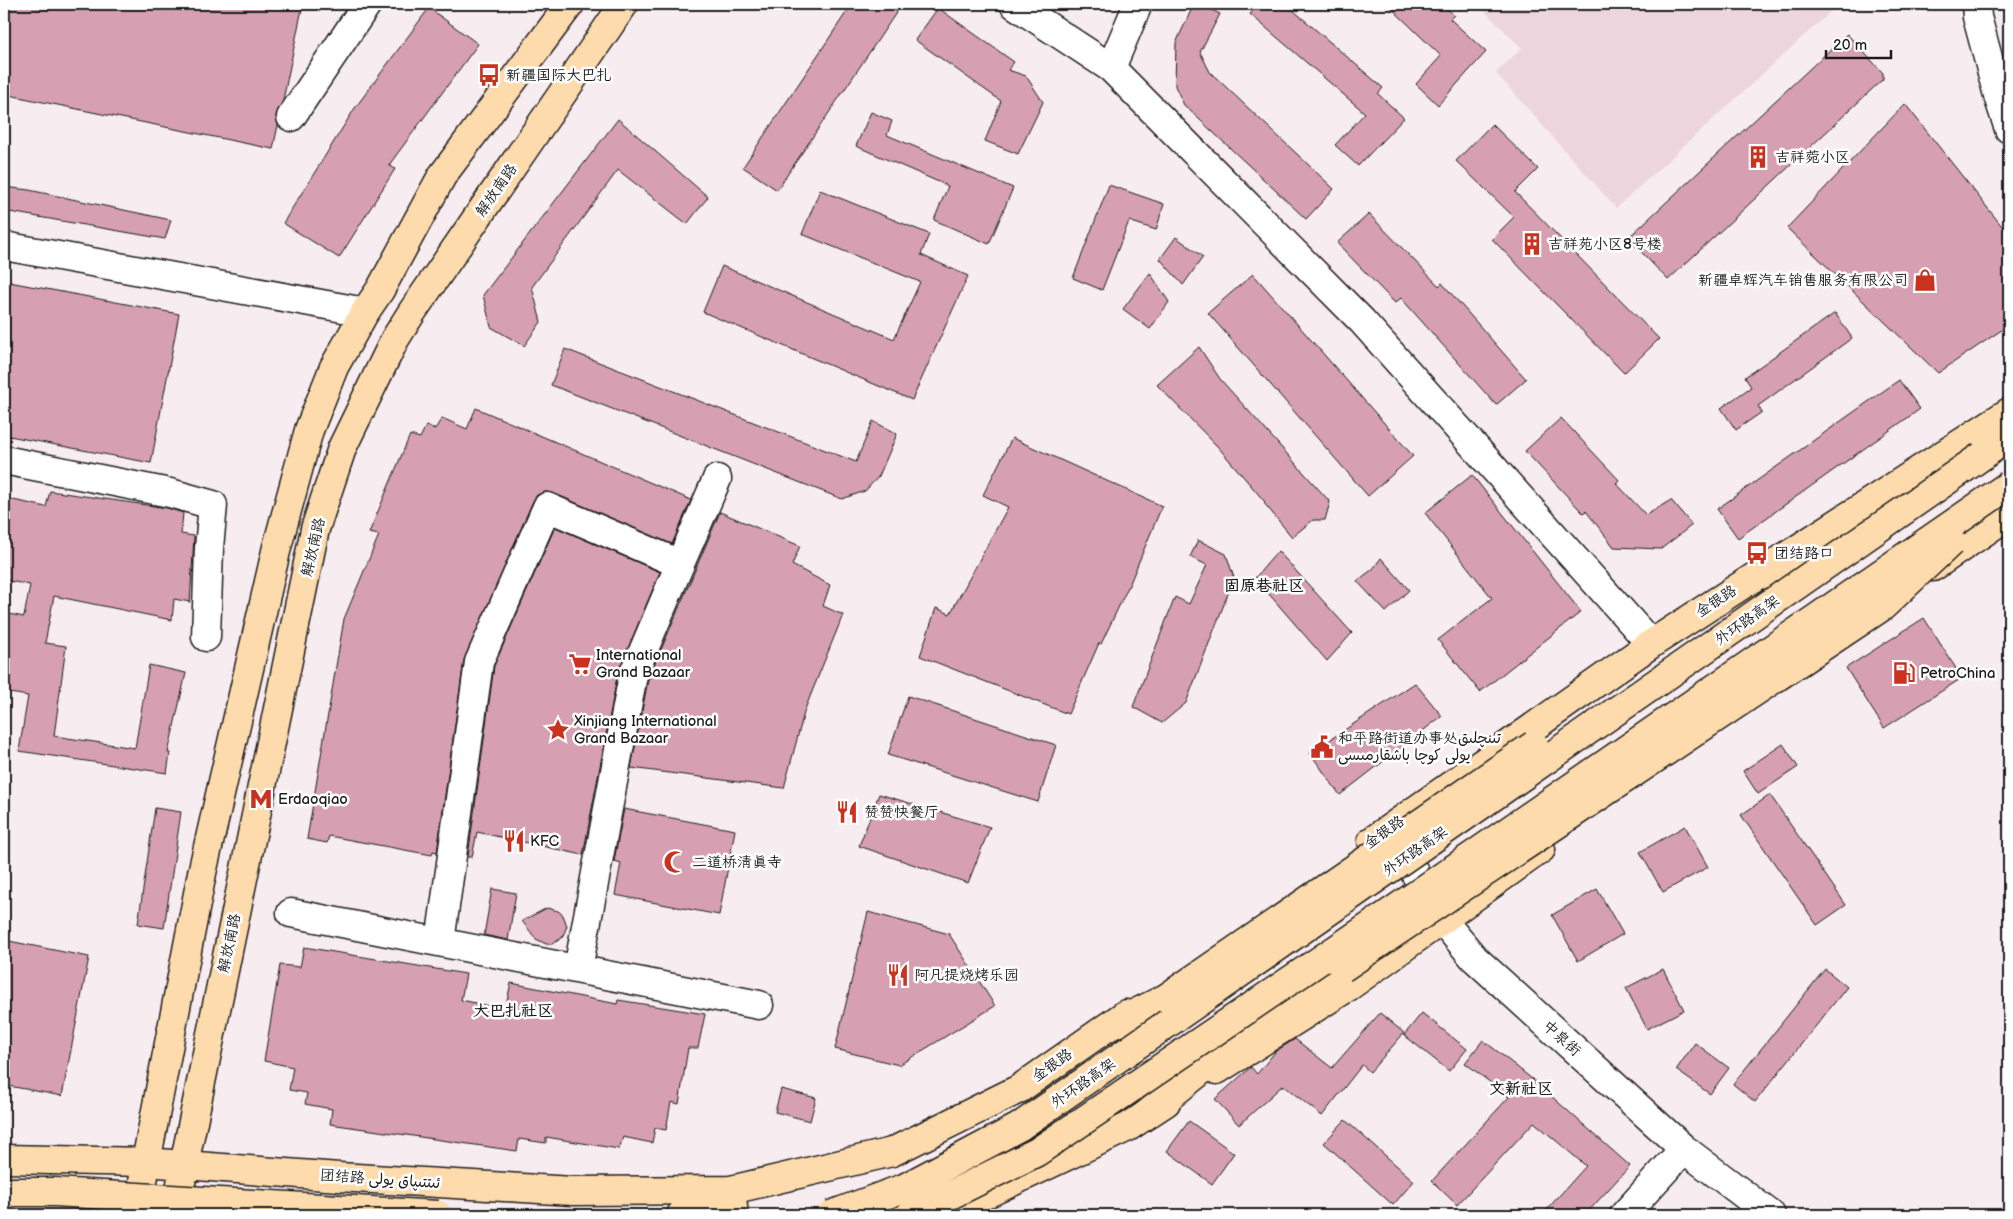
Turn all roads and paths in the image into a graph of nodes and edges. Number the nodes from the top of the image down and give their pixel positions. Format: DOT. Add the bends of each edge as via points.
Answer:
graph roads {
  1 [pos="367,4"];
  2 [pos="570,4"];
  3 [pos="624,4"];
  4 [pos="1014,4"];
  5 [pos="1138,4"];
  6 [pos="1976,4"];
  7 [pos="1112,68"];
  8 [pos="291,117"];
  9 [pos="2009,129"];
  10 [pos="4,246"];
  11 [pos="366,312"];
  12 [pos="2009,412"];
  13 [pos="2009,436"];
  14 [pos="4,460"];
  15 [pos="717,479"];
  16 [pos="2009,486"];
  17 [pos="2009,516"];
  18 [pos="1871,533"];
  19 [pos="680,564"];
  20 [pos="206,637"];
  21 [pos="1651,644"];
  22 [pos="1389,828"];
  23 [pos="291,913"];
  24 [pos="1443,920"];
  25 [pos="440,942"];
  26 [pos="578,969"];
  27 [pos="759,1005"];
  28 [pos="1106,1028"];
  29 [pos="1146,1115"];
  30 [pos="1684,1149"];
  31 [pos="4,1159"];
  32 [pos="146,1162"];
  33 [pos="184,1165"];
  34 [pos="4,1192"];
  35 [pos="732,1203"];
  36 [pos="138,1215"];
  37 [pos="176,1215"];
  38 [pos="438,1215"];
  39 [pos="681,1215"];
  40 [pos="831,1215"];
  41 [pos="910,1215"];
  42 [pos="942,1215"];
  43 [pos="1624,1215"];
  44 [pos="1771,1215"];
  1 -- 8 [label="street"];
  2 -- 11 [label="main road" via="442,176"];
  3 -- 33 [label="main road, 解放南路" via="412,312 342,448 315,529"];
  4 -- 7 [label="street"];
  5 -- 7 [label="street"];
  6 -- 9 [label="street" via="1998,99"];
  7 -- 21 [label="street" via="1362,321"];
  10 -- 11 [label="street"];
  11 -- 32 [label="main road" via="334,367 309,430 276,547 202,873"];
  12 -- 21 [label="main road, 金银路"];
  13 -- 18 [label="main road, 外环路高架, bridge"];
  14 -- 20 [label="street" via="170,493 213,505"];
  15 -- 19 [label="street"];
  16 -- 29 [label="main road, bridge" via="1883,606 1270,1015"];
  16 -- 41 [label="main road, 外环路高架, bridge" via="1037,1152"];
  17 -- 24 [label="main road" via="1880,604"];
  18 -- 28 [label="main road, bridge" via="1774,579 1166,998"];
  18 -- 40 [label="main road, 外环路高架, bridge" via="1019,1127 904,1188"];
  19 -- 25 [label="street" via="547,508 479,662"];
  19 -- 26 [label="street" via="634,675"];
  21 -- 22 [label="main road, 金银路"];
  22 -- 24 [label="street, 中泉街"];
  22 -- 28 [label="main road, 金银路"];
  23 -- 25 [label="street"];
  24 -- 29 [label="main road" via="1348,987"];
  24 -- 30 [label="street, 中泉街" via="1474,958"];
  25 -- 26 [label="street"];
  26 -- 27 [label="street"];
  28 -- 35 [label="main road, 金银路" via="1019,1089 892,1152"];
  29 -- 42 [label="main road"];
  30 -- 43 [label="street"];
  30 -- 44 [label="street, 中泉街"];
  31 -- 32 [label="main road, 团结路 ئىتتىپاق يولى"];
  32 -- 33 [label="main road, 团结路 ئىتتىپاق يولى"];
  32 -- 36 [label="main road"];
  33 -- 35 [label="main road, 团结路 ئىتتىپاق يولى"];
  33 -- 37 [label="main road, 解放南路"];
  34 -- 38 [label="main road, bridge" via="65,1192"];
  35 -- 39 [label="main road"];
}
